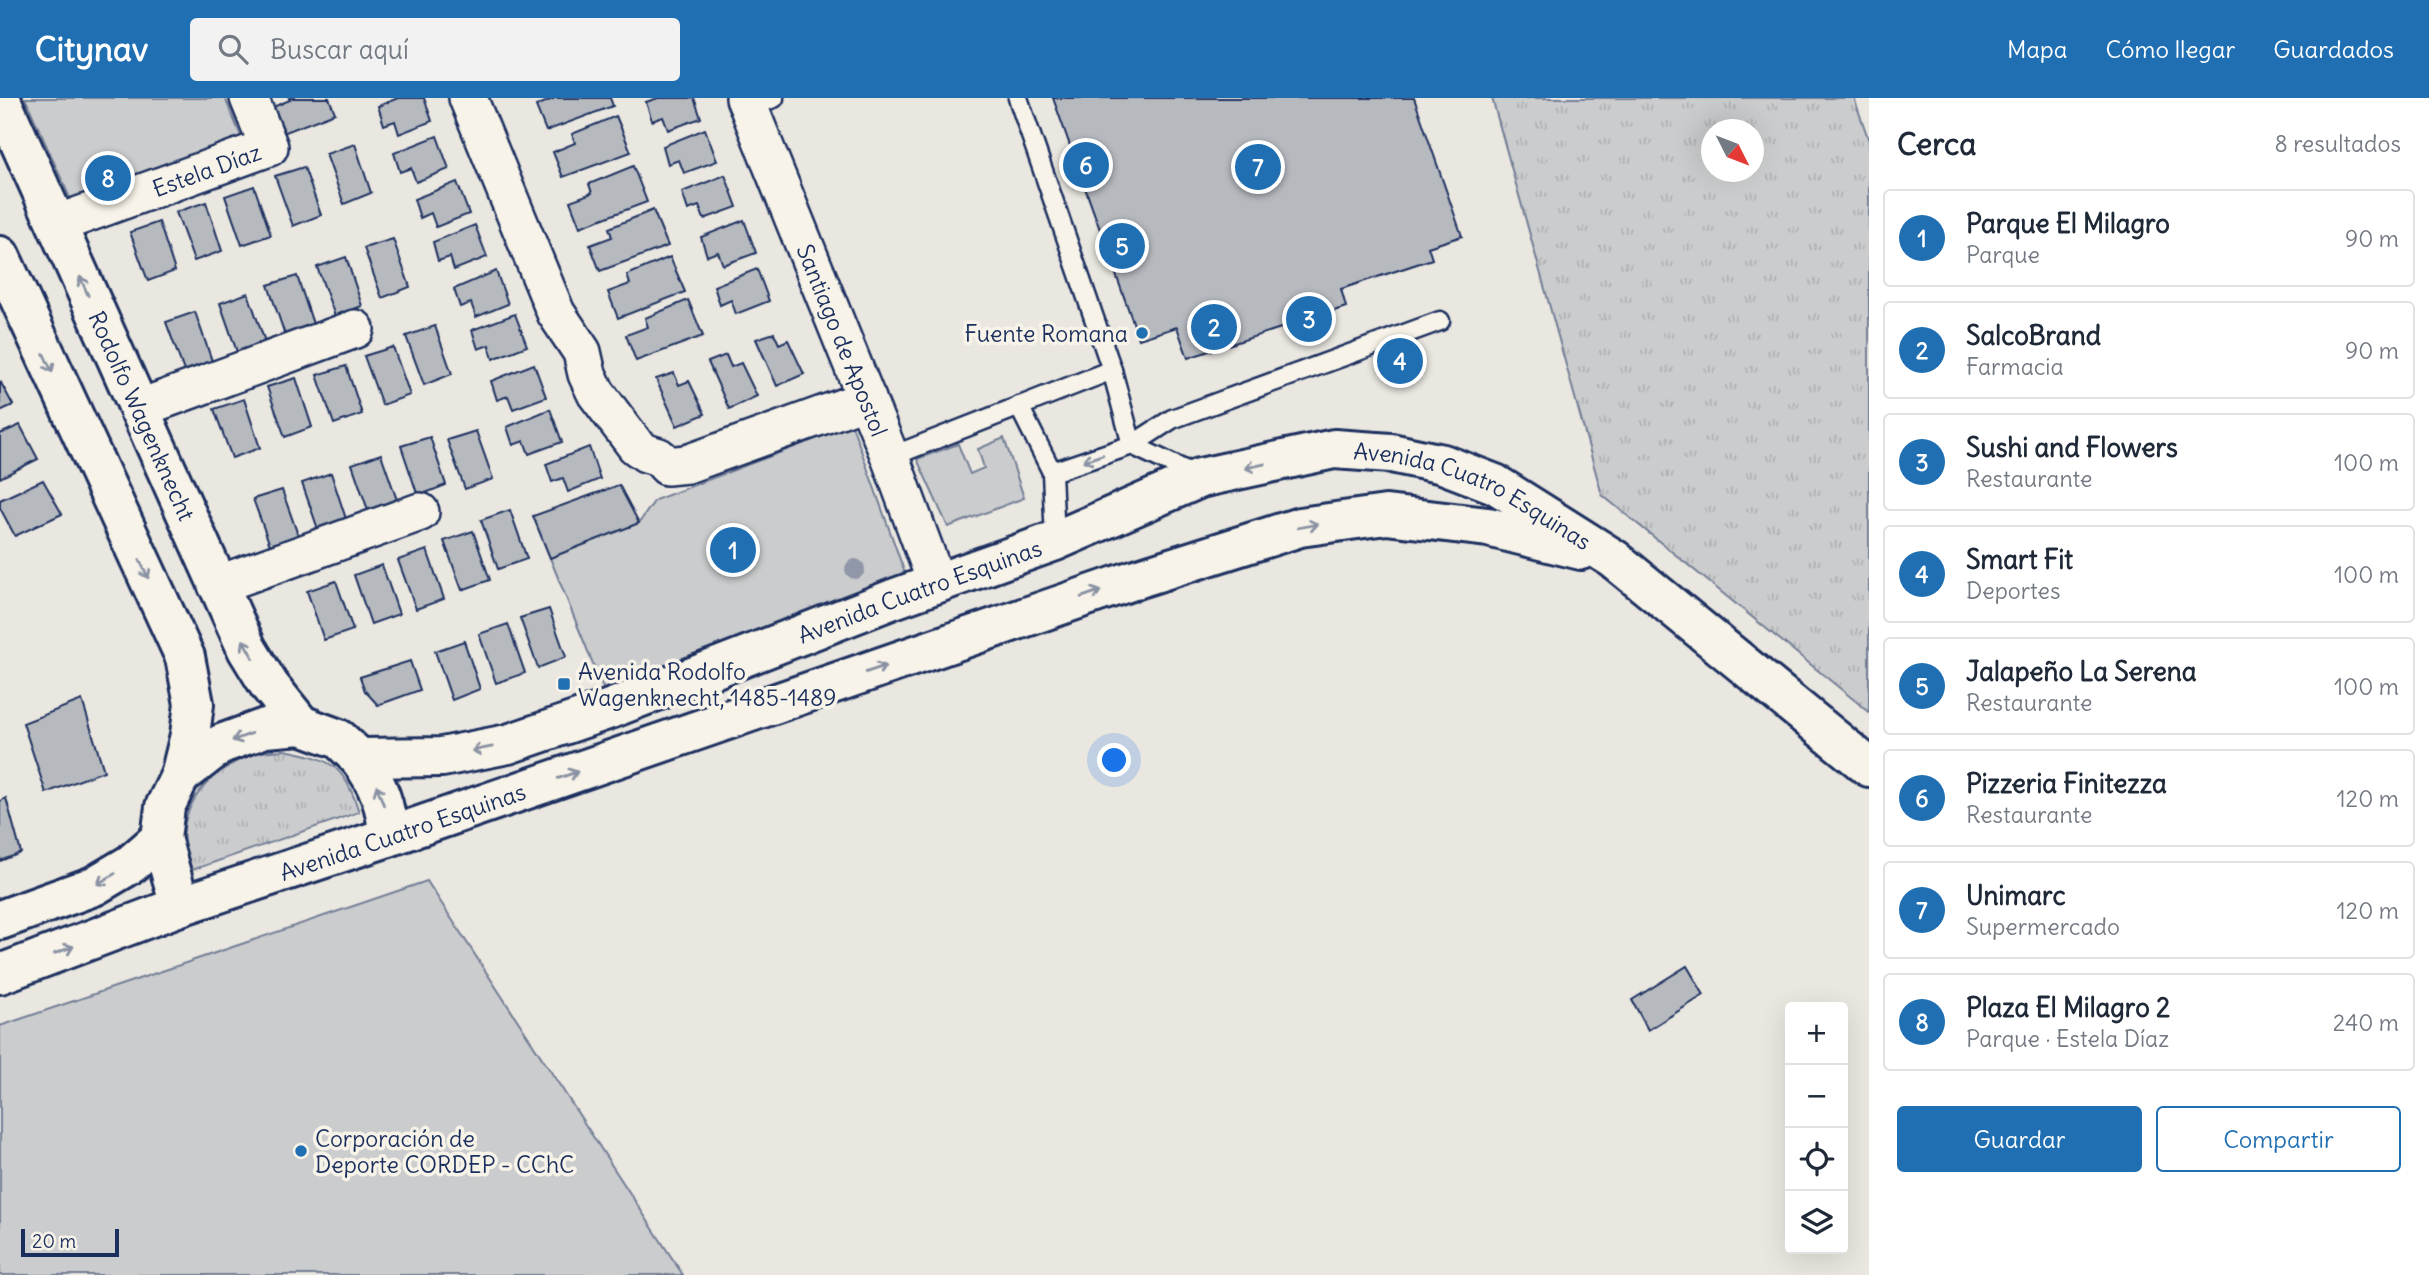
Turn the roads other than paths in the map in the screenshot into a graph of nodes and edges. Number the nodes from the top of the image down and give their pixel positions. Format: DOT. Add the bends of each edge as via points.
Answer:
graph roads {
  1 [pos="0,98"];
  2 [pos="248,98"];
  3 [pos="468,98"];
  4 [pos="1018,98"];
  5 [pos="756,101"];
  6 [pos="57,224"];
  7 [pos="0,256"];
  8 [pos="10,309"];
  9 [pos="1440,321"];
  10 [pos="355,328"];
  11 [pos="1112,370"];
  12 [pos="867,399"];
  13 [pos="1019,406"];
  14 [pos="138,409"];
  15 [pos="1132,445"];
  16 [pos="890,457"];
  17 [pos="1052,472"];
  18 [pos="1200,478"];
  19 [pos="420,512"];
  20 [pos="1055,541"];
  21 [pos="1614,559"];
  22 [pos="937,584"];
  23 [pos="217,585"];
  24 [pos="301,725"];
  25 [pos="359,758"];
  26 [pos="1869,767"];
  27 [pos="180,776"];
  28 [pos="388,837"];
  29 [pos="160,838"];
  30 [pos="180,906"];
  31 [pos="0,920"];
  32 [pos="0,974"];
  1 -- 6 [label="main road, Rodolfo Wagenknecht"];
  2 -- 6 [label="street, Estela Díaz" via="269,147"];
  3 -- 12 [label="street" via="556,313 582,352 607,370 658,437 659,457 667,466 687,464"];
  4 -- 11 [label="lane"];
  5 -- 12 [label="street, Santiago de Apostol"];
  14 -- 6 [label="main road, Rodolfo Wagenknecht, one-way"];
  7 -- 8 [label="main road"];
  8 -- 27 [label="main road, one-way" via="185,657 194,704"];
  9 -- 15 [label="lane" via="1172,419"];
  10 -- 14 [label="street"];
  11 -- 13 [label="lane"];
  11 -- 15 [label="lane"];
  12 -- 16 [label="street, Santiago de Apostol"];
  13 -- 16 [label="lane"];
  13 -- 17 [label="lane"];
  14 -- 23 [label="main road, Rodolfo Wagenknecht"];
  15 -- 17 [label="lane, one-way"];
  15 -- 18 [label="lane"];
  16 -- 22 [label="street, Santiago de Apostol"];
  17 -- 20 [label="lane"];
  18 -- 20 [label="main road, Avenida Cuatro Esquinas"];
  21 -- 18 [label="main road, Avenida Cuatro Esquinas, one-way" via="1495,484 1443,464 1391,453 1334,449"];
  19 -- 23 [label="street"];
  20 -- 22 [label="main road, Avenida Cuatro Esquinas"];
  21 -- 26 [label="main road, Avenida Cuatro Esquinas"];
  28 -- 21 [label="main road, Avenida Cuatro Esquinas, one-way" via="1142,577 1300,527 1386,515 1488,527"];
  22 -- 25 [label="main road, Avenida Cuatro Esquinas, one-way" via="508,744 442,757"];
  24 -- 23 [label="main road, Rodolfo Wagenknecht, one-way" via="247,649"];
  24 -- 25 [label="main road" via="339,739"];
  24 -- 27 [label="main road, one-way" via="265,728 222,744"];
  28 -- 25 [label="main road, one-way" via="378,788"];
  27 -- 29 [label="main road" via="165,807"];
  28 -- 30 [label="main road, Avenida Cuatro Esquinas"];
  29 -- 30 [label="main road"];
  29 -- 31 [label="main road, one-way" via="131,864 94,886"];
  32 -- 30 [label="main road, Avenida Cuatro Esquinas, one-way"];
}
